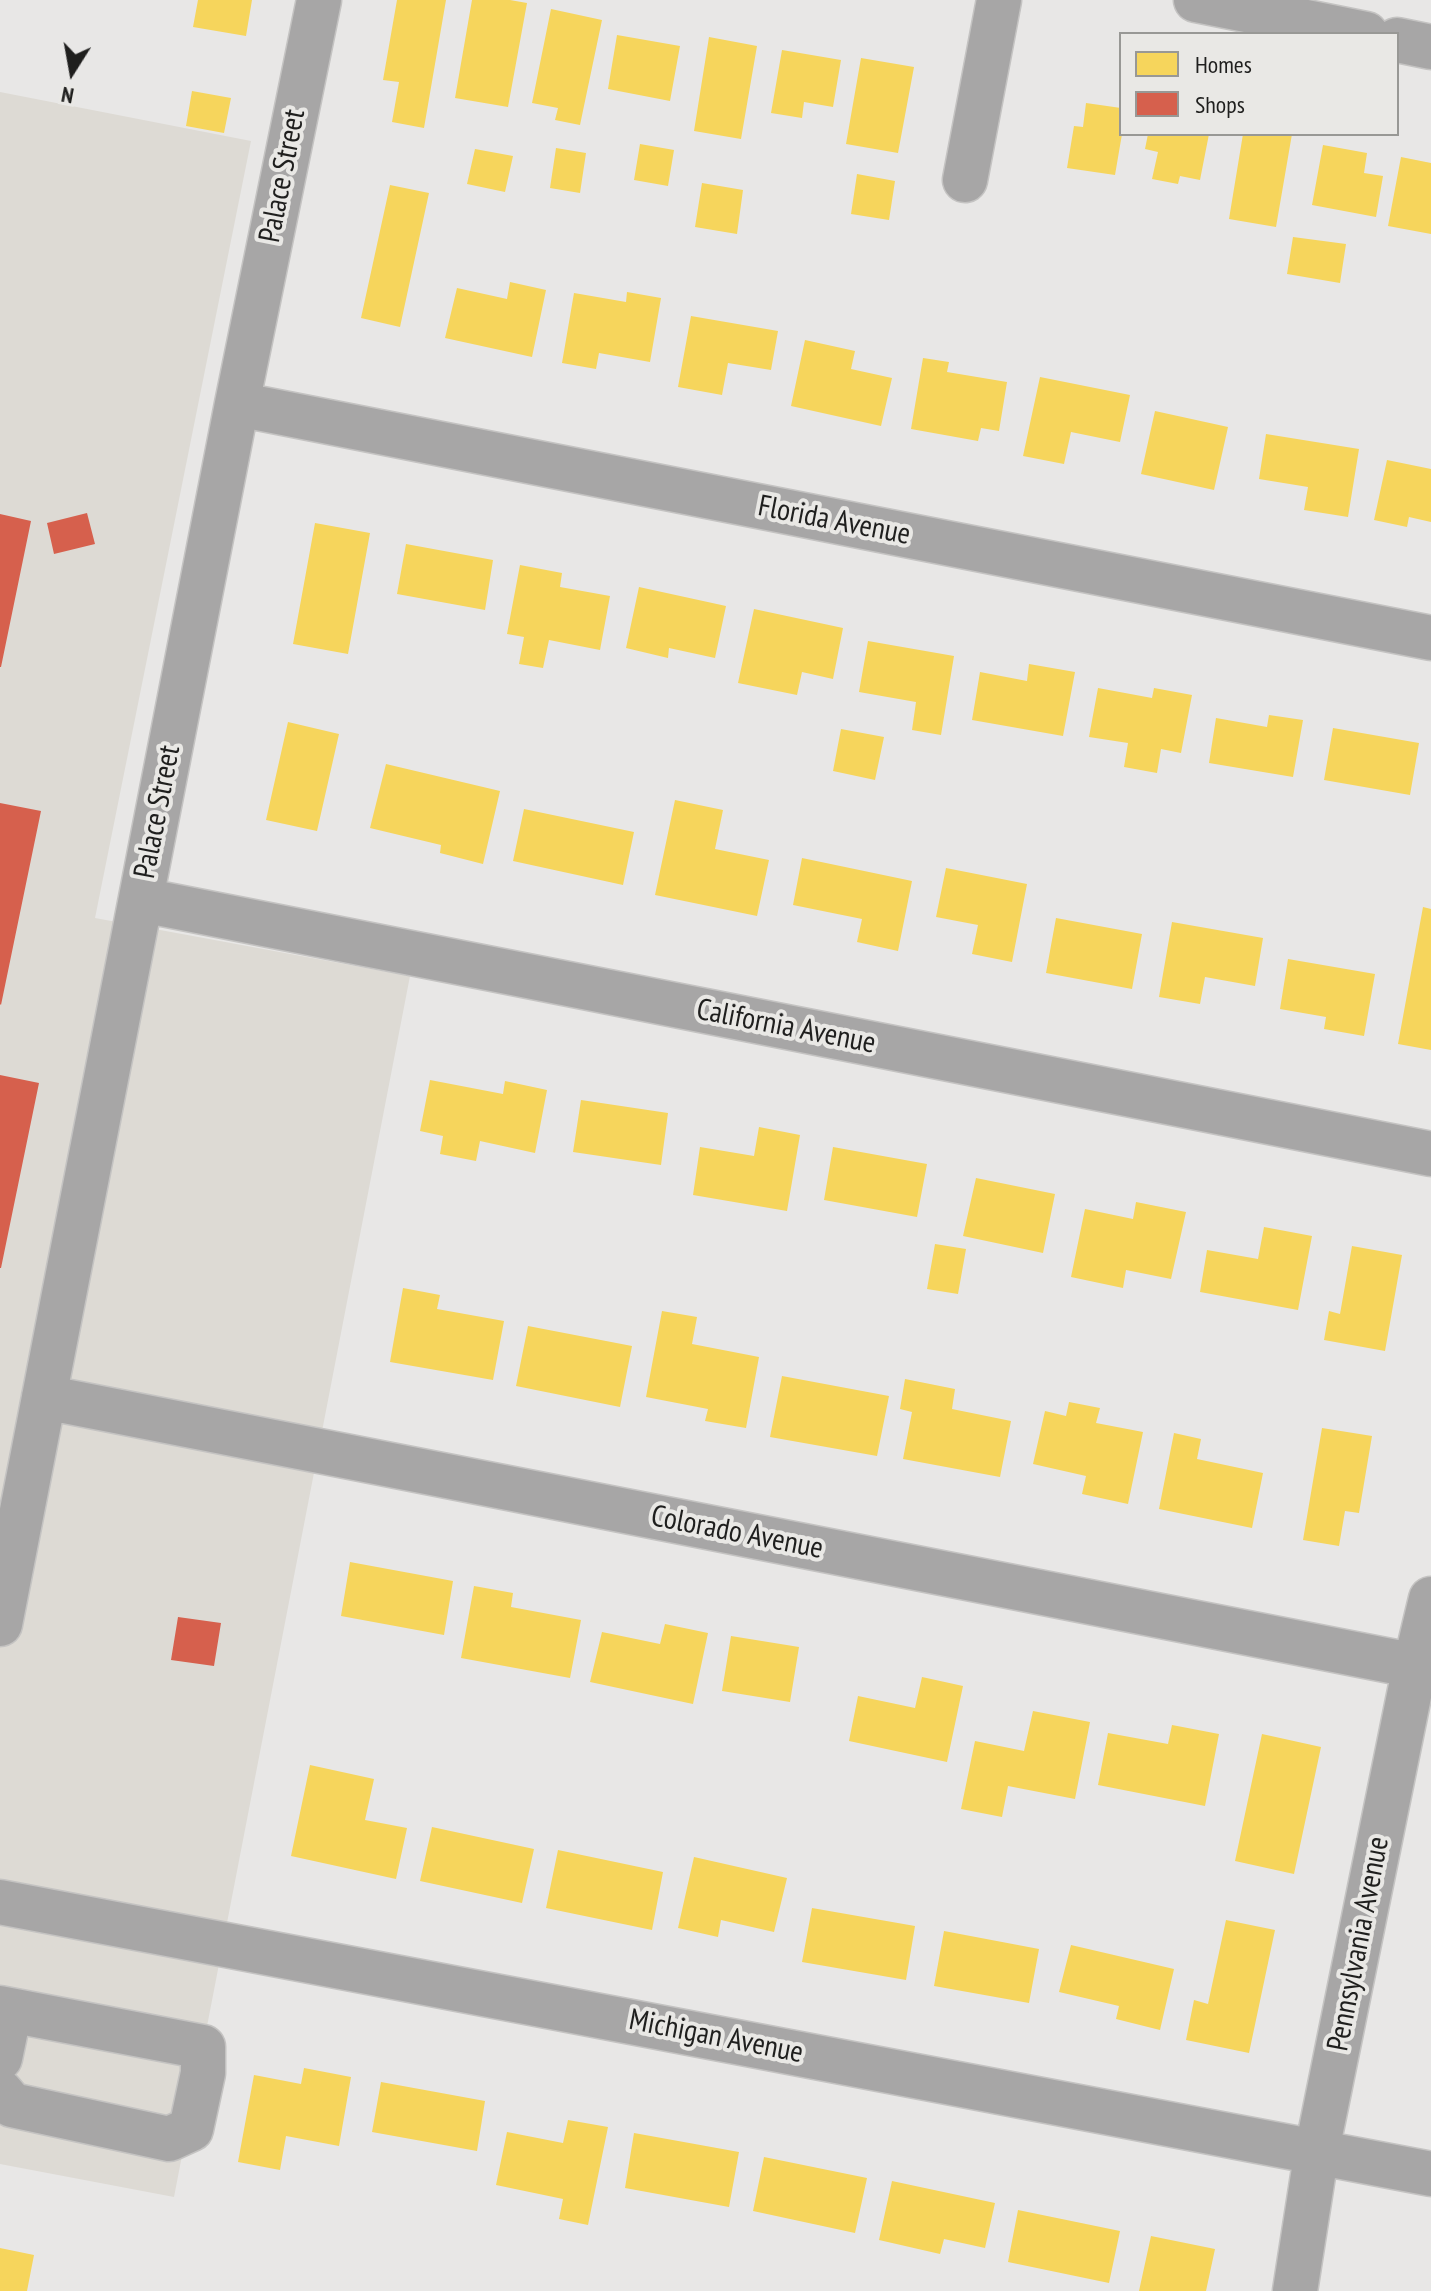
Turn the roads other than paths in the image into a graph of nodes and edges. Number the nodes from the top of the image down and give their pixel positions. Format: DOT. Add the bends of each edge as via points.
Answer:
graph roads {
  1 [pos="319,0"];
  2 [pos="999,0"];
  3 [pos="1196,0"];
  4 [pos="1356,32"];
  5 [pos="1399,40"];
  6 [pos="1431,47"];
  7 [pos="965,180"];
  8 [pos="237,404"];
  9 [pos="1431,638"];
  10 [pos="142,900"];
  11 [pos="1431,1154"];
  12 [pos="44,1397"];
  13 [pos="1431,1599"];
  14 [pos="0,1624"];
  15 [pos="1423,1668"];
  16 [pos="0,1902"];
  17 [pos="5,2009"];
  18 [pos="0,2058"];
  19 [pos="0,2091"];
  20 [pos="1317,2150"];
  21 [pos="1431,2174"];
  22 [pos="1295,2291"];
  1 -- 8 [label="street, Palace Street"];
  2 -- 7 [label="street"];
  3 -- 4 [label="street"];
  5 -- 6 [label="street"];
  8 -- 9 [label="street, Florida Avenue"];
  8 -- 10 [label="street, Palace Street"];
  10 -- 11 [label="street, California Avenue"];
  10 -- 12 [label="street, Palace Street"];
  12 -- 14 [label="street, Palace Street"];
  12 -- 15 [label="street, Colorado Avenue"];
  13 -- 15 [label="street, Pennsylvania Avenue"];
  15 -- 20 [label="street, Pennsylvania Avenue"];
  16 -- 20 [label="street, Michigan Avenue"];
  17 -- 18 [label="street"];
  17 -- 19 [label="street" via="203,2047 203,2073 191,2129 169,2139 12,2105"];
  20 -- 21 [label="street, Michigan Avenue"];
  20 -- 22 [label="street, Pennsylvania Avenue"];
}
